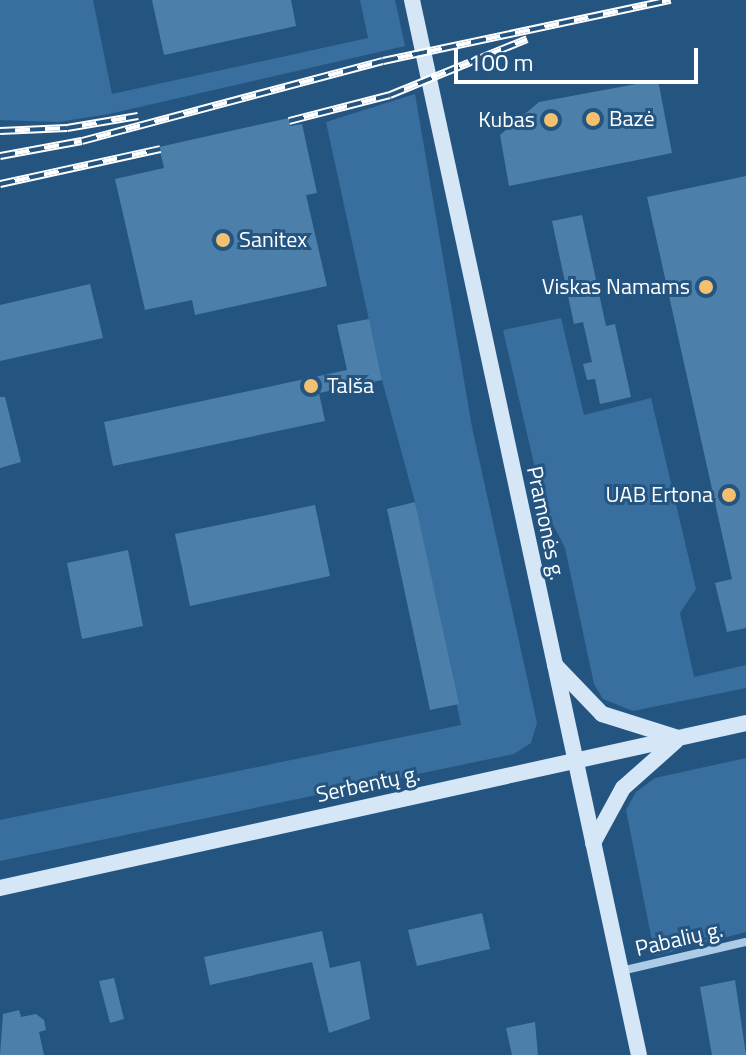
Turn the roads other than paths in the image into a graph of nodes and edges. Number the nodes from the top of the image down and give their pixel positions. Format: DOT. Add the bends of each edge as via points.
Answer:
graph roads {
  1 [pos="412,0"];
  2 [pos="554,664"];
  3 [pos="746,723"];
  4 [pos="680,738"];
  5 [pos="574,761"];
  6 [pos="593,843"];
  7 [pos="0,888"];
  8 [pos="746,942"];
  9 [pos="621,971"];
  10 [pos="639,1055"];
  1 -- 2 [label="main road, Pramonės g."];
  2 -- 4 [label="main road" via="602,714"];
  2 -- 5 [label="main road, Pramonės g."];
  3 -- 4 [label="main road, Serbentų g."];
  4 -- 5 [label="main road, Serbentų g."];
  4 -- 6 [label="main road" via="623,788"];
  5 -- 6 [label="main road, Pramonės g."];
  5 -- 7 [label="main road, Serbentų g."];
  6 -- 9 [label="main road, Pramonės g."];
  8 -- 9 [label="street, Pabalių g."];
  9 -- 10 [label="main road, Pramonės g."];
}
